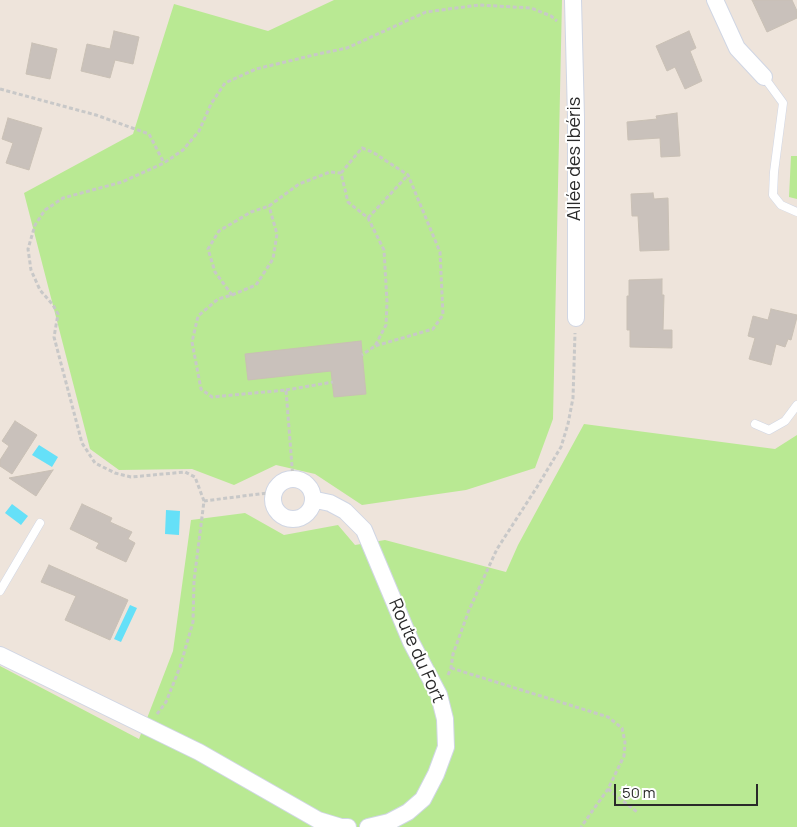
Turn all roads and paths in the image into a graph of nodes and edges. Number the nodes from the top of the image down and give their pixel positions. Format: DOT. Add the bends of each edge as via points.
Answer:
graph roads {
  1 [pos="573,0"];
  2 [pos="715,0"];
  3 [pos="574,28"];
  4 [pos="764,77"];
  5 [pos="0,89"];
  6 [pos="164,163"];
  7 [pos="341,173"];
  8 [pos="408,174"];
  9 [pos="269,206"];
  10 [pos="797,212"];
  11 [pos="368,218"];
  12 [pos="232,295"];
  13 [pos="576,318"];
  14 [pos="375,346"];
  15 [pos="362,355"];
  16 [pos="332,382"];
  17 [pos="286,390"];
  18 [pos="797,404"];
  19 [pos="755,424"];
  20 [pos="293,479"];
  21 [pos="272,500"];
  22 [pos="204,501"];
  23 [pos="313,501"];
  24 [pos="40,523"];
  25 [pos="0,591"];
  26 [pos="0,655"];
  27 [pos="451,668"];
  28 [pos="439,695"];
  29 [pos="147,727"];
  30 [pos="608,789"];
  31 [pos="637,812"];
  32 [pos="348,827"];
  33 [pos="368,827"];
  34 [pos="580,827"];
  1 -- 3 [label="street, Allée des Ibéris"];
  2 -- 4 [label="street" via="737,48"];
  3 -- 6 [label="path" via="564,27 551,16 531,8 479,5 426,12 346,48 256,69 225,84 211,104 199,131 184,150"];
  3 -- 13 [label="street, Allée des Ibéris"];
  4 -- 10 [label="lane" via="783,102 773,195 781,205"];
  5 -- 6 [label="path" via="96,115 149,134"];
  6 -- 22 [label="path" via="122,182 63,198 44,210 35,225 28,249 31,270 40,290 58,314 54,337 82,443 95,463 115,474 131,477 186,472 195,477"];
  7 -- 8 [label="path" via="362,148"];
  7 -- 9 [label="path" via="330,172 299,184"];
  7 -- 11 [label="path" via="348,202"];
  8 -- 11 [label="path"];
  8 -- 14 [label="path" via="440,252 443,315 433,329"];
  9 -- 12 [label="path" via="278,234 273,259 256,285"];
  9 -- 12 [label="path" via="251,212 219,231 208,249 215,272"];
  11 -- 14 [label="path" via="384,250 387,302 386,325"];
  12 -- 17 [label="path" via="218,299 198,316 192,342 201,389 212,397"];
  13 -- 27 [label="path" via="573,398 561,447 497,549 468,610"];
  14 -- 15 [label="path"];
  16 -- 17 [label="path"];
  17 -- 20 [label="path"];
  18 -- 19 [label="lane" via="785,421 770,430"];
  20 -- 21 [label="street" via="276,487"];
  20 -- 23 [label="street" via="310,488"];
  21 -- 22 [label="path" via="267,493"];
  21 -- 23 [label="street" via="281,516 292,519 304,516"];
  22 -- 29 [label="path" via="194,581 193,622 166,702"];
  23 -- 28 [label="street, Route du Fort" via="330,503 345,511 364,530 411,642"];
  24 -- 25 [label="lane"];
  26 -- 29 [label="street"];
  27 -- 28 [label="path"];
  27 -- 30 [label="path" via="608,717 622,728 625,742 624,756"];
  28 -- 33 [label="street, Route du Fort" via="445,719 446,747 423,799 389,822"];
  29 -- 32 [label="street" via="200,752 318,820"];
  30 -- 31 [label="path"];
  30 -- 34 [label="path"];
}
